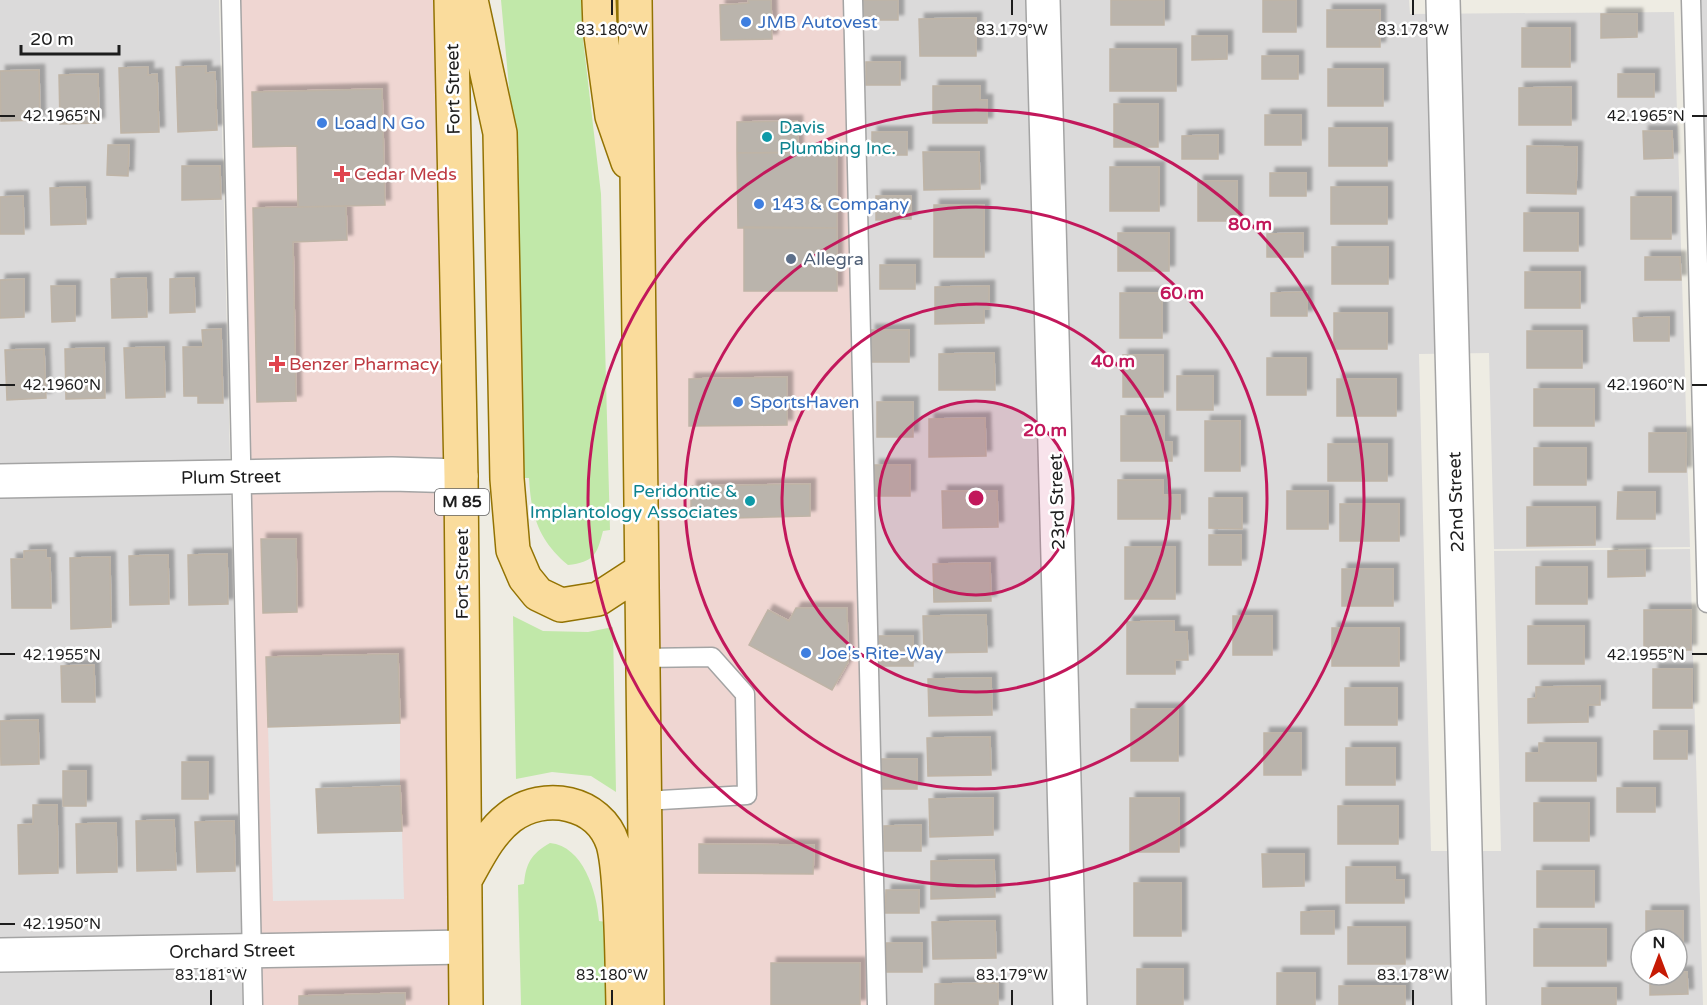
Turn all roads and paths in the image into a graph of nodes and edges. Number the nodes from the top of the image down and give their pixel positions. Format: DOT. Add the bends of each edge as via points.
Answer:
graph roads {
  1 [pos="231,0"];
  2 [pos="451,0"];
  3 [pos="471,0"];
  4 [pos="599,0"];
  5 [pos="635,0"];
  6 [pos="853,0"];
  7 [pos="1043,0"];
  8 [pos="1443,0"];
  9 [pos="1691,0"];
  10 [pos="636,187"];
  11 [pos="461,476"];
  12 [pos="241,477"];
  13 [pos="0,481"];
  14 [pos="641,571"];
  15 [pos="1707,603"];
  16 [pos="642,658"];
  17 [pos="644,801"];
  18 [pos="464,882"];
  19 [pos="465,947"];
  20 [pos="252,951"];
  21 [pos="0,955"];
  22 [pos="253,1005"];
  23 [pos="466,1005"];
  24 [pos="623,1005"];
  25 [pos="647,1005"];
  26 [pos="877,1005"];
  27 [pos="1070,1005"];
  28 [pos="1469,1005"];
  1 -- 12 [label="lane"];
  2 -- 11 [label="main road, Fort Street / M 85"];
  3 -- 14 [label="main road" via="500,133 507,479 513,550 525,578 538,594 561,605 598,599"];
  4 -- 10 [label="main road" via="612,116"];
  5 -- 10 [label="main road"];
  6 -- 26 [label="lane"];
  7 -- 27 [label="street, 23rd Street"];
  8 -- 28 [label="street, 22nd Street"];
  9 -- 15 [label="lane"];
  10 -- 14 [label="main road"];
  11 -- 12 [label="street, Plum Street"];
  11 -- 18 [label="main road, Fort Street / M 85"];
  12 -- 13 [label="street, Plum Street"];
  12 -- 20 [label="lane"];
  14 -- 16 [label="main road"];
  16 -- 17 [label="main road"];
  16 -- 17 [label="lane" via="712,657 745,694 747,795"];
  17 -- 25 [label="main road"];
  18 -- 19 [label="main road, Fort Street / M 85"];
  18 -- 24 [label="main road" via="489,838 522,809 561,801 594,816 613,843"];
  19 -- 20 [label="street, Orchard Street"];
  19 -- 23 [label="main road, Fort Street / M 85"];
  20 -- 21 [label="street, Orchard Street"];
  20 -- 22 [label="lane"];
}
